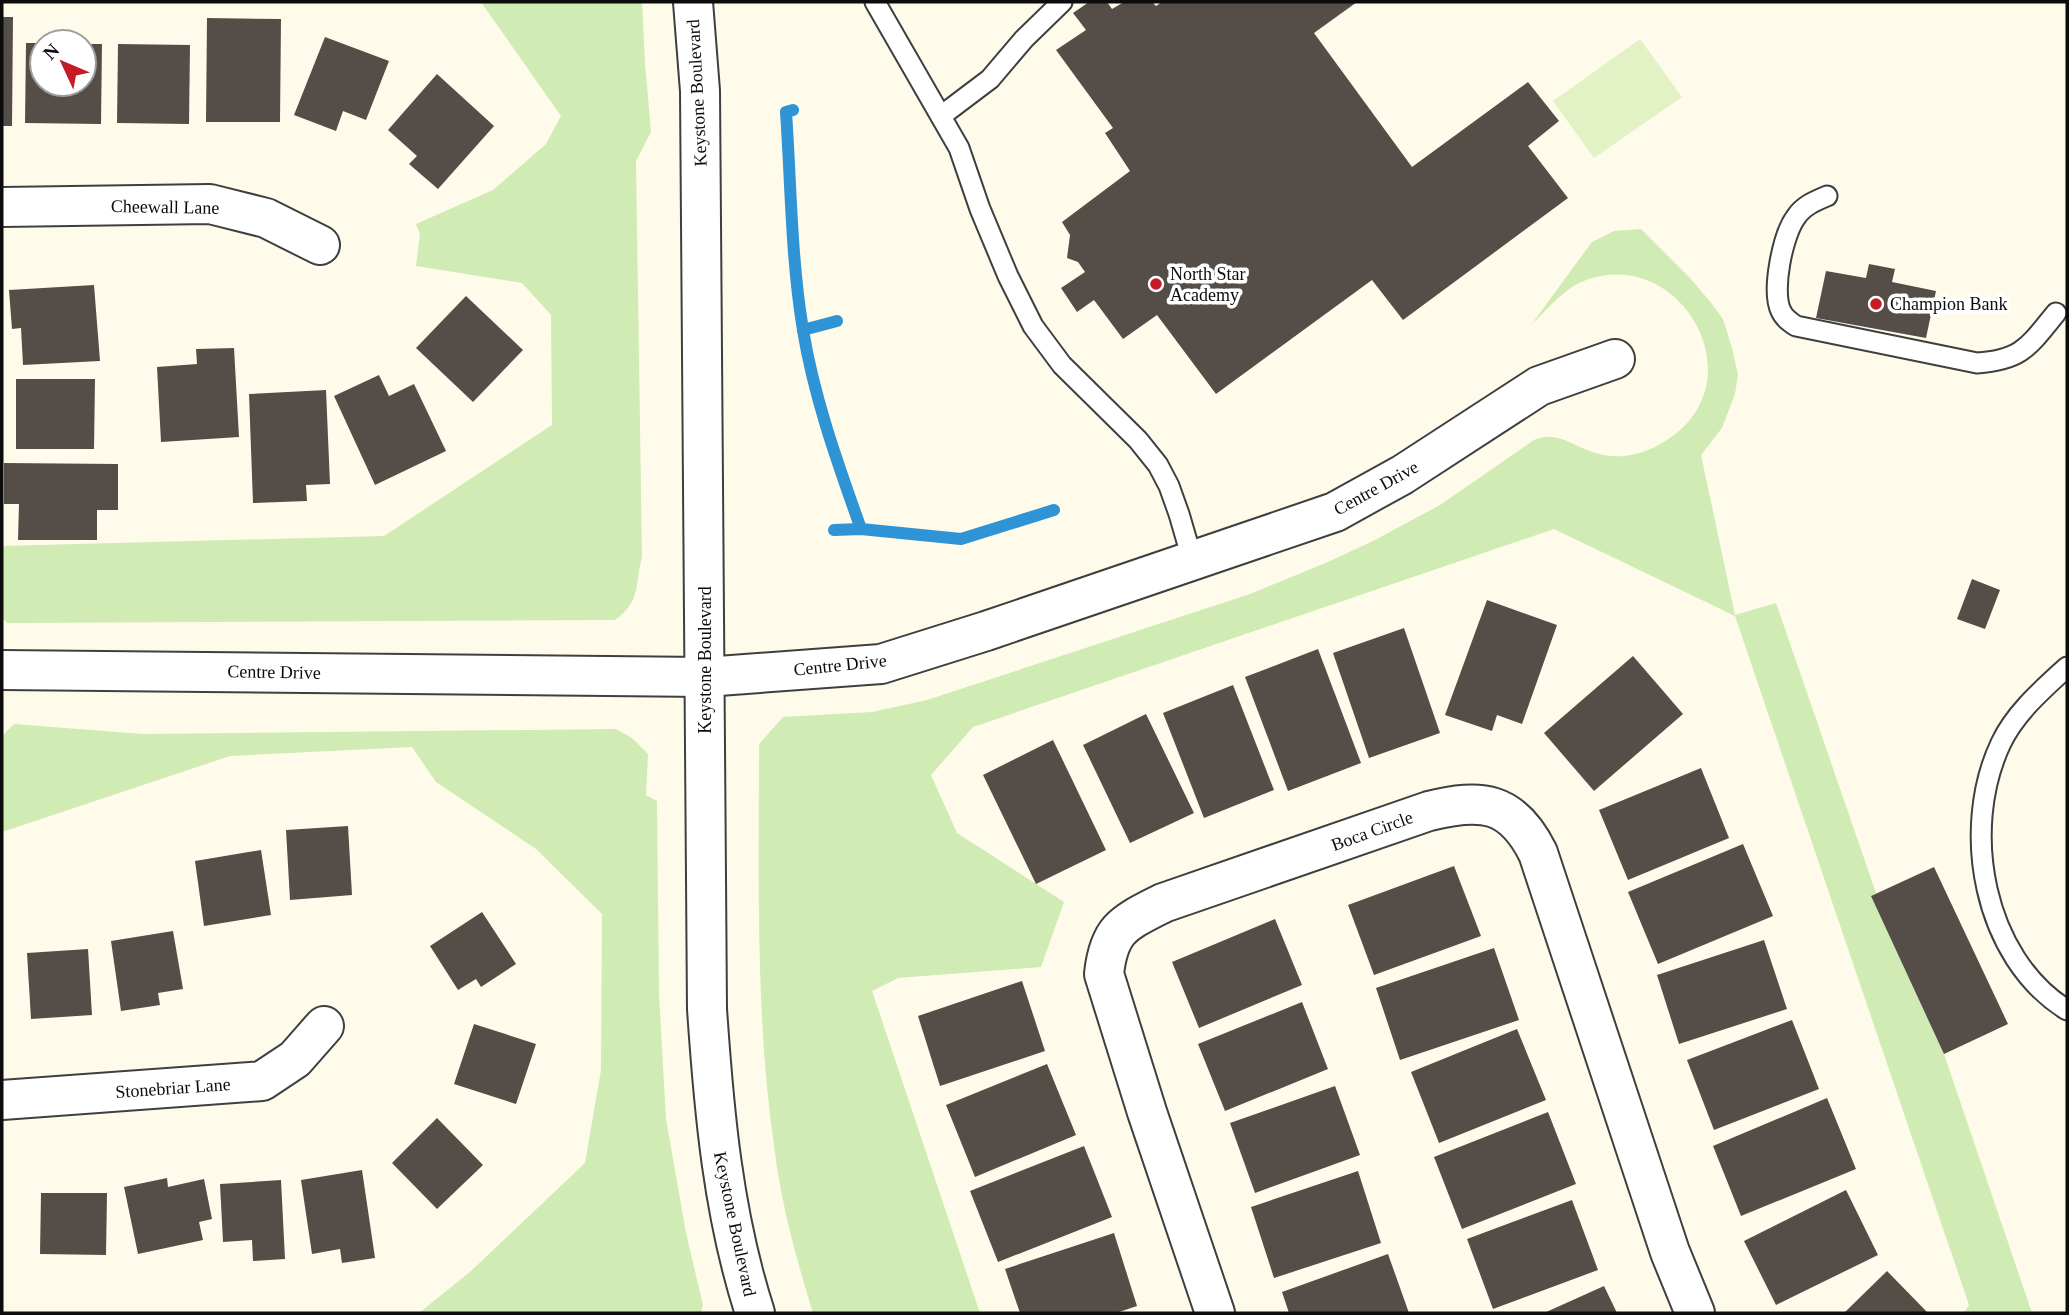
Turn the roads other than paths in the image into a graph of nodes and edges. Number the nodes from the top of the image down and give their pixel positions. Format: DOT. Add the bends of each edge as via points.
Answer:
graph roads {
  1 [pos="693,2"];
  2 [pos="875,2"];
  3 [pos="1062,2"];
  4 [pos="941,116"];
  5 [pos="1827,196"];
  6 [pos="2,207"];
  7 [pos="320,245"];
  8 [pos="2056,313"];
  9 [pos="1615,359"];
  10 [pos="1193,562"];
  11 [pos="2067,667"];
  12 [pos="2,670"];
  13 [pos="705,677"];
  14 [pos="2067,1010"];
  15 [pos="324,1027"];
  16 [pos="2,1100"];
  17 [pos="755,1313"];
  18 [pos="1215,1313"];
  19 [pos="1695,1313"];
  1 -- 13 [label="street, Keystone Boulevard" via="700,91"];
  2 -- 4 [label="lane"];
  3 -- 4 [label="lane" via="990,79"];
  4 -- 10 [label="lane" via="959,148 984,220 1033,326 1062,365 1158,465"];
  5 -- 8 [label="lane" via="1798,213 1785,238 1778,300 1780,311 1796,326 1977,363 2013,357 2030,345"];
  6 -- 7 [label="street, Cheewall Lane" via="210,204 266,218"];
  9 -- 10 [label="street, Centre Drive" via="1539,386 1402,475 1335,512"];
  10 -- 13 [label="street, Centre Drive" via="881,664"];
  11 -- 14 [label="lane" via="2020,713 2001,741 1989,773 1979,838 1997,922 2017,964"];
  12 -- 13 [label="street, Centre Drive"];
  13 -- 17 [label="street, Keystone Boulevard" via="712,1087 724,1184"];
  15 -- 16 [label="street, Stonebriar Lane" via="295,1059 262,1081"];
  18 -- 19 [label="street, Boca Circle" via="1104,974 1113,937 1163,903 1429,811 1476,804 1513,818 1527,831 1538,853 1670,1252"];
}
